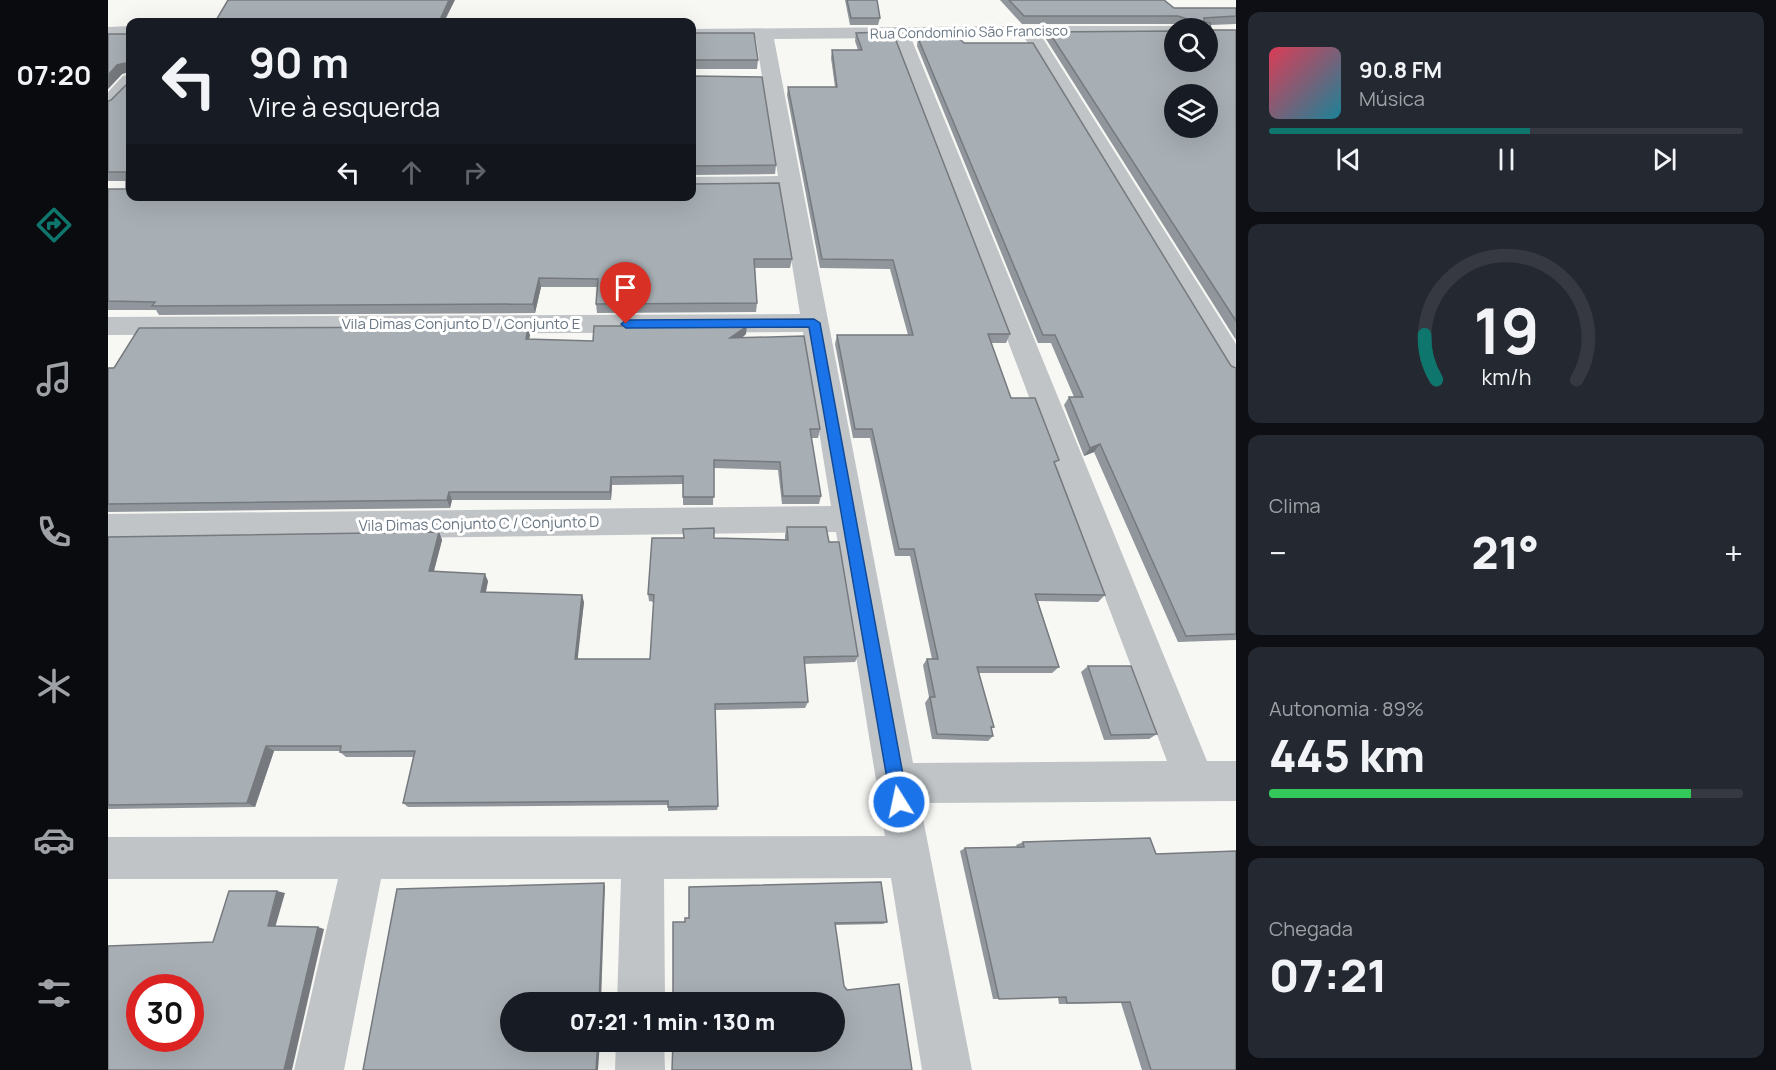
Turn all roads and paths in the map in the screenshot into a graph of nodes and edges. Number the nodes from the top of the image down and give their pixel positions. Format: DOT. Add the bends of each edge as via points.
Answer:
graph roads {
  1 [pos="126,31"];
  2 [pos="1029,31"];
  3 [pos="1164,31"];
  4 [pos="108,32"];
  5 [pos="900,33"];
  6 [pos="696,34"];
  7 [pos="764,34"];
  8 [pos="126,84"];
  9 [pos="108,104"];
  10 [pos="790,183"];
  11 [pos="696,184"];
  12 [pos="814,323"];
  13 [pos="108,326"];
  14 [pos="1236,366"];
  15 [pos="849,519"];
  16 [pos="108,528"];
  17 [pos="1195,782"];
  18 [pos="1236,782"];
  19 [pos="896,783"];
  20 [pos="643,856"];
  21 [pos="909,856"];
  22 [pos="364,858"];
  23 [pos="110,864"];
  24 [pos="641,992"];
  25 [pos="640,1052"];
  26 [pos="320,1070"];
  27 [pos="640,1070"];
  28 [pos="947,1070"];
  1 -- 4 [label="street"];
  2 -- 3 [label="street, Rua Condomínio São Francisco"];
  2 -- 5 [label="street, Rua Condomínio São Francisco"];
  2 -- 14 [label="street"];
  5 -- 7 [label="street, Rua Condomínio São Francisco"];
  5 -- 17 [label="street"];
  6 -- 7 [label="street, Rua Condomínio São Francisco"];
  7 -- 10 [label="street" via="760,77"];
  8 -- 9 [label="street"];
  10 -- 11 [label="street"];
  10 -- 12 [label="street"];
  12 -- 13 [label="street, Vila Dimas Conjunto D / Conjunto E"];
  12 -- 15 [label="street"];
  15 -- 16 [label="street, Vila Dimas Conjunto C / Conjunto D"];
  15 -- 19 [label="street"];
  17 -- 18 [label="street"];
  17 -- 19 [label="street"];
  19 -- 21 [label="street"];
  20 -- 21 [label="street"];
  20 -- 22 [label="street"];
  20 -- 24 [label="street"];
  21 -- 28 [label="street"];
  22 -- 23 [label="street"];
  22 -- 26 [label="street"];
  25 -- 27 [label="street"];
}
